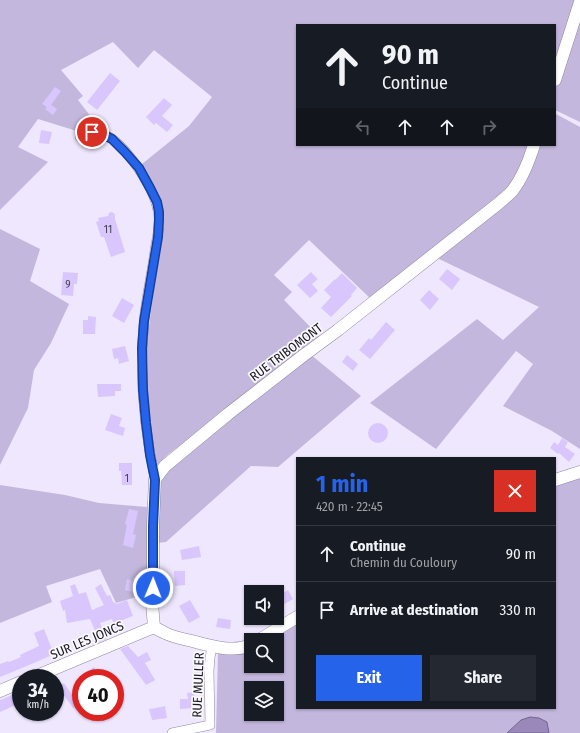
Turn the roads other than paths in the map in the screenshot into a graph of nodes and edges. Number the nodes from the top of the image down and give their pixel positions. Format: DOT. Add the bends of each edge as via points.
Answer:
graph roads {
  1 [pos="580,2"];
  2 [pos="556,77"];
  3 [pos="80,137"];
  4 [pos="534,146"];
  5 [pos="580,472"];
  6 [pos="155,480"];
  7 [pos="556,480"];
  8 [pos="296,618"];
  9 [pos="154,627"];
  10 [pos="271,633"];
  11 [pos="212,646"];
  12 [pos="244,647"];
  13 [pos="54,669"];
  14 [pos="12,686"];
  15 [pos="0,691"];
  16 [pos="172,733"];
  1 -- 2 [label="street"];
  3 -- 6 [label="street" via="92,132 112,139 139,168 158,207 158,231 142,348 146,423"];
  4 -- 6 [label="street, RUE TRIBOMONT" via="522,176 499,203 228,414 165,466"];
  5 -- 7 [label="street"];
  6 -- 9 [label="street" via="152,603"];
  8 -- 10 [label="street"];
  9 -- 11 [label="street" via="165,633"];
  9 -- 13 [label="street, SUR LES JONCS"];
  11 -- 12 [label="street" via="231,649"];
  11 -- 16 [label="street, RUE MULLER" via="209,671 210,725"];
  14 -- 15 [label="street"];
}
